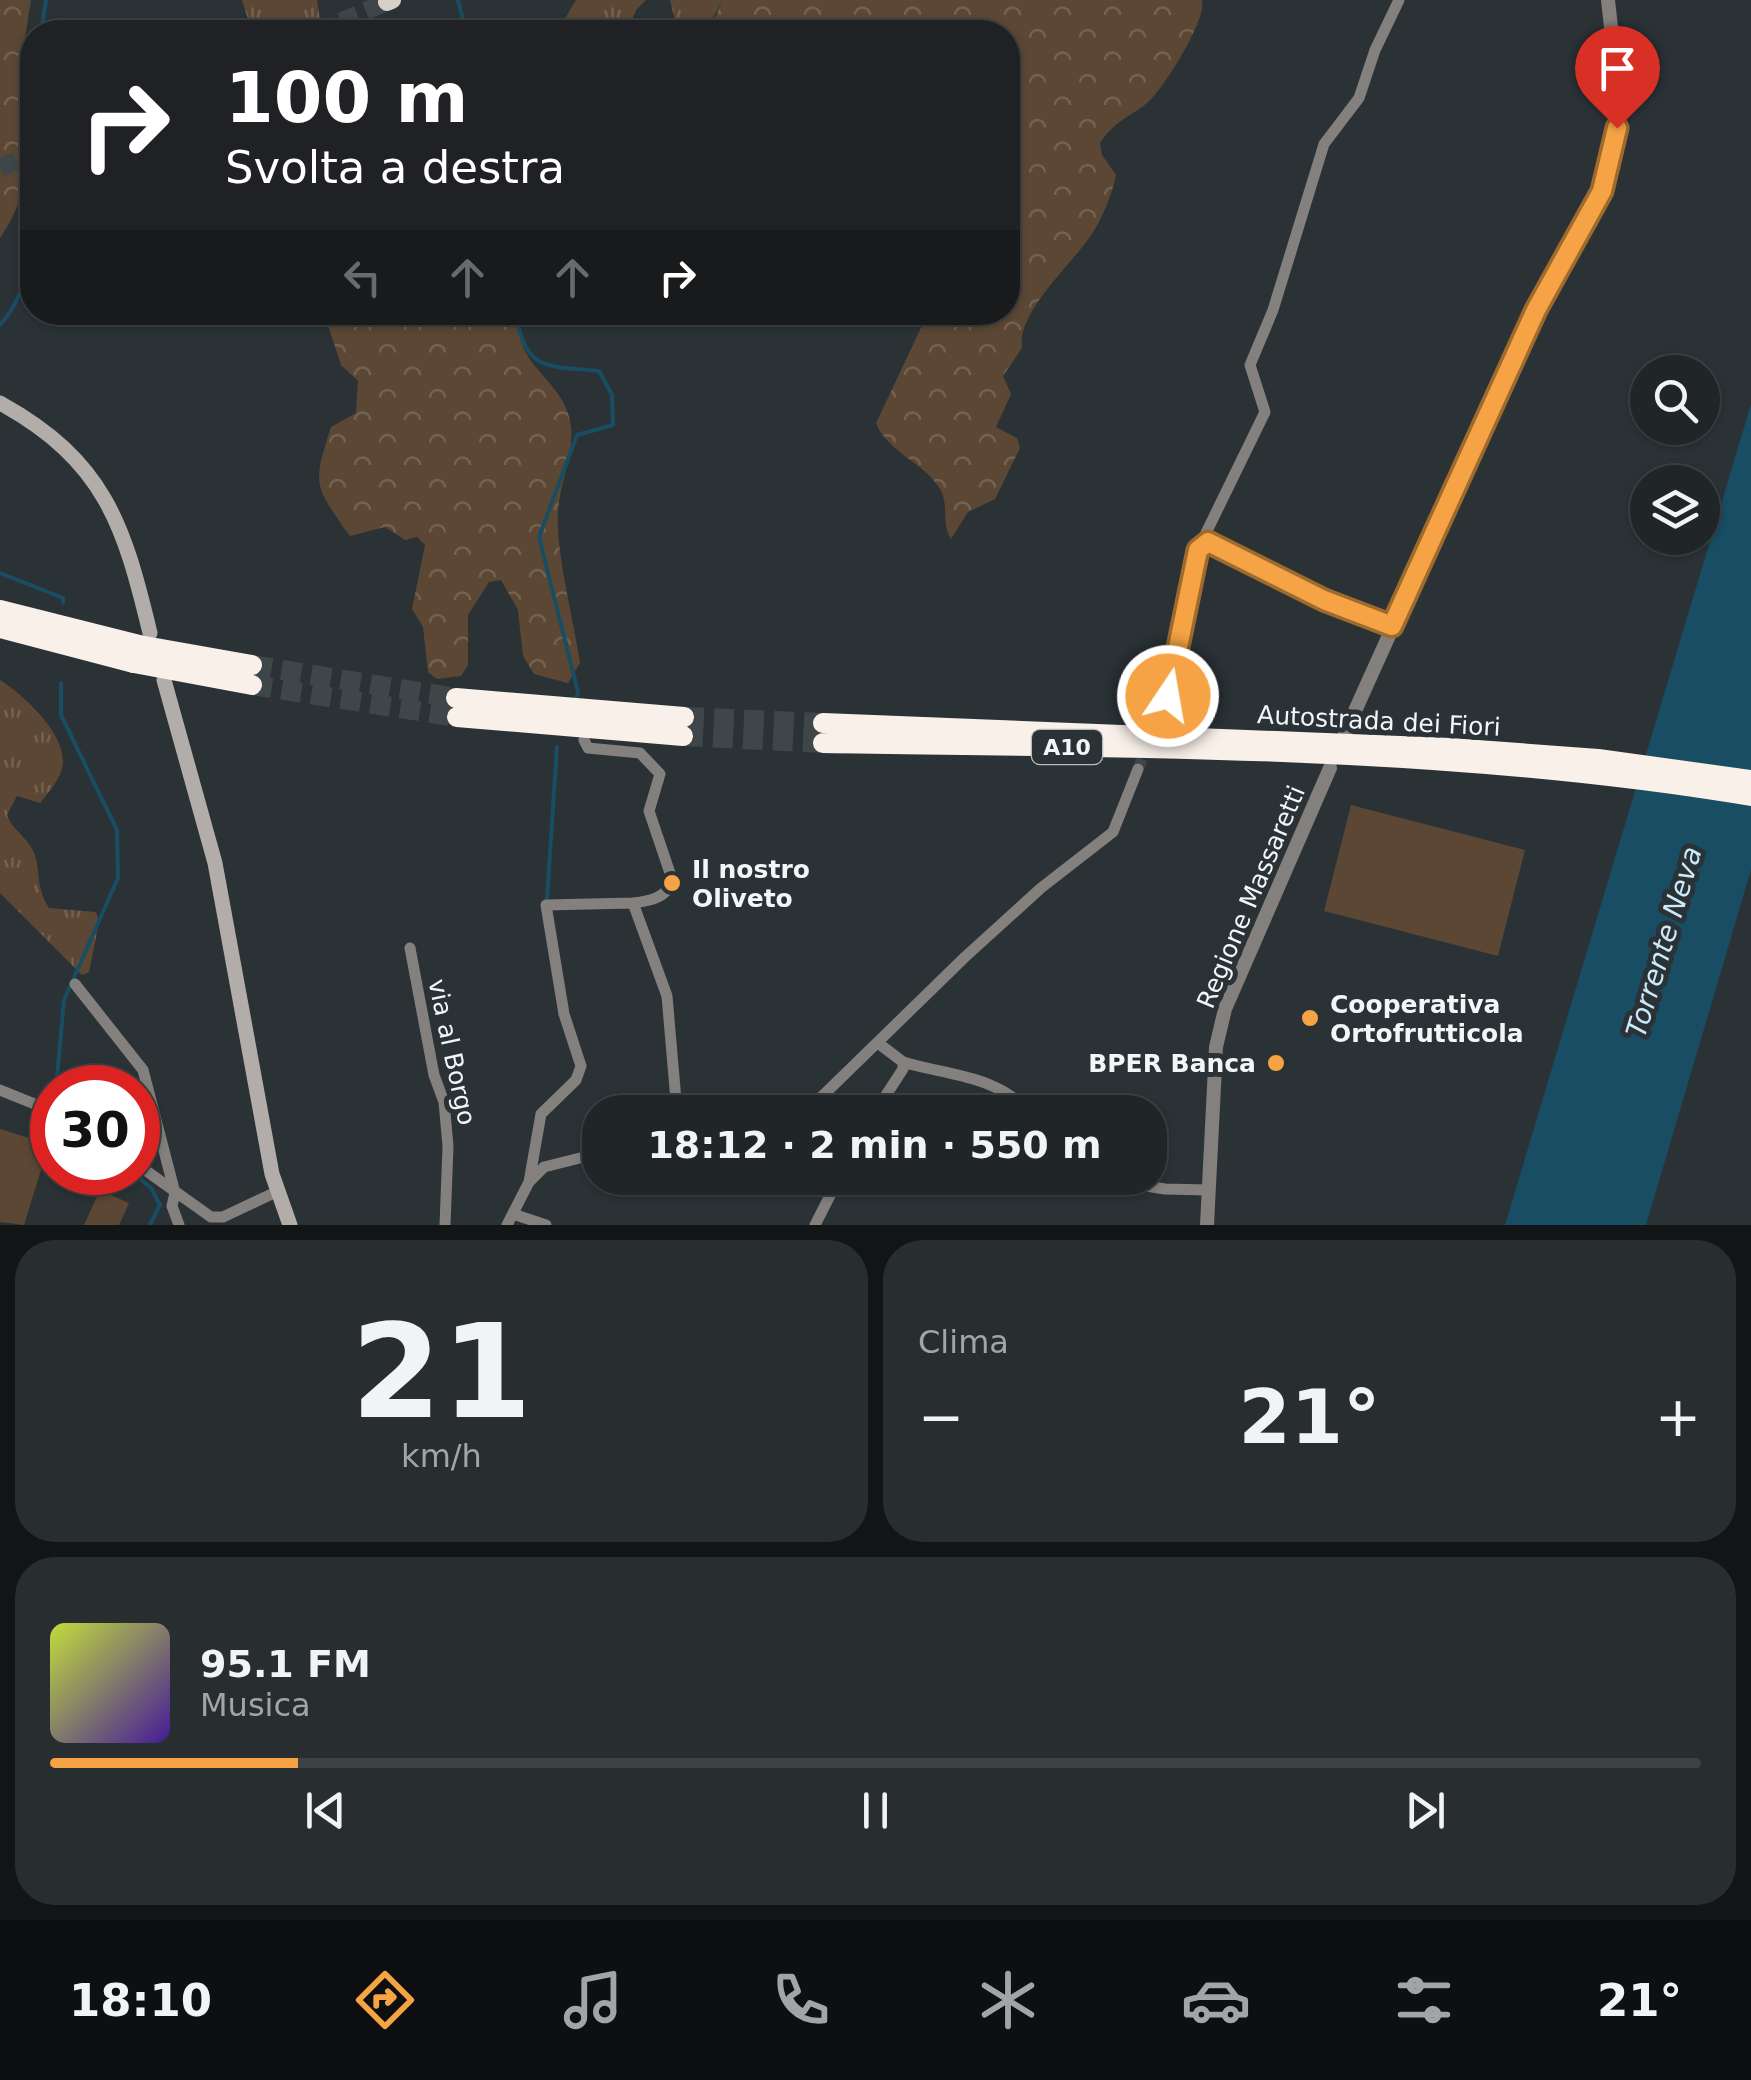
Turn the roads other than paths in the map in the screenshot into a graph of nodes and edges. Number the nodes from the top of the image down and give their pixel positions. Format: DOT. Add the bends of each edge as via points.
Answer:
graph roads {
  1 [pos="1399,0"];
  2 [pos="1608,0"];
  3 [pos="0,403"];
  4 [pos="1208,542"];
  5 [pos="0,610"];
  6 [pos="1392,626"];
  7 [pos="0,628"];
  8 [pos="141,647"];
  9 [pos="252,675"];
  10 [pos="164,680"];
  11 [pos="456,708"];
  12 [pos="1162,711"];
  13 [pos="684,726"];
  14 [pos="823,733"];
  15 [pos="1345,733"];
  16 [pos="584,740"];
  17 [pos="1450,755"];
  18 [pos="1330,768"];
  19 [pos="1138,769"];
  20 [pos="1692,770"];
  21 [pos="1751,770"];
  22 [pos="1751,780"];
  23 [pos="1751,796"];
  24 [pos="633,902"];
  25 [pos="410,948"];
  26 [pos="76,984"];
  27 [pos="878,1043"];
  28 [pos="902,1062"];
  29 [pos="0,1090"];
  30 [pos="676,1095"];
  31 [pos="824,1095"];
  32 [pos="884,1095"];
  33 [pos="1008,1095"];
  34 [pos="30,1103"];
  35 [pos="582,1158"];
  36 [pos="160,1181"];
  37 [pos="529,1182"];
  38 [pos="1167,1189"];
  39 [pos="1208,1190"];
  40 [pos="176,1192"];
  41 [pos="276,1192"];
  42 [pos="830,1195"];
  43 [pos="510,1219"];
  44 [pos="179,1225"];
  45 [pos="290,1225"];
  46 [pos="445,1225"];
  47 [pos="546,1225"];
  48 [pos="815,1225"];
  49 [pos="1207,1225"];
  1 -- 4 [label="street" via="1359,98 1324,144 1250,365 1264,412 1212,519"];
  2 -- 6 [label="street" via="1619,99 1602,191 1536,310"];
  3 -- 8 [label="main road" via="68,452 108,503 129,545"];
  4 -- 6 [label="street"];
  4 -- 12 [label="street" via="1198,550"];
  5 -- 8 [label="highway"];
  6 -- 15 [label="street"];
  7 -- 8 [label="highway"];
  8 -- 9 [label="highway, bridge"];
  10 -- 41 [label="main road" via="215,863"];
  11 -- 13 [label="highway"];
  14 -- 17 [label="highway, Autostrada dei Fiori / A10"];
  16 -- 24 [label="street" via="588,748 640,753 660,774 649,811 673,882 650,901"];
  17 -- 20 [label="highway, Autostrada dei Fiori / A10"];
  17 -- 23 [label="highway, Autostrada dei Fiori / A10"];
  18 -- 39 [label="street, Regione Massaretti" via="1225,1009 1216,1047"];
  19 -- 27 [label="street" via="1114,832 1041,888"];
  20 -- 21 [label="highway"];
  20 -- 22 [label="highway, Autostrada dei Fiori / A10"];
  24 -- 30 [label="street" via="667,996"];
  24 -- 37 [label="street" via="546,904 564,1014 581,1066 576,1080 540,1114"];
  25 -- 46 [label="street, via al Borgo" via="444,1102"];
  26 -- 40 [label="street" via="143,1070"];
  27 -- 28 [label="street"];
  27 -- 31 [label="street"];
  28 -- 32 [label="street"];
  28 -- 33 [label="street"];
  29 -- 34 [label="street"];
  35 -- 37 [label="street" via="544,1167"];
  36 -- 40 [label="street"];
  37 -- 43 [label="street"];
  38 -- 39 [label="street"];
  39 -- 49 [label="street, Regione Massaretti"];
  40 -- 41 [label="street" via="211,1218"];
  40 -- 44 [label="street" via="172,1206"];
  41 -- 45 [label="main road"];
  42 -- 48 [label="street"];
  43 -- 47 [label="street"];
}
